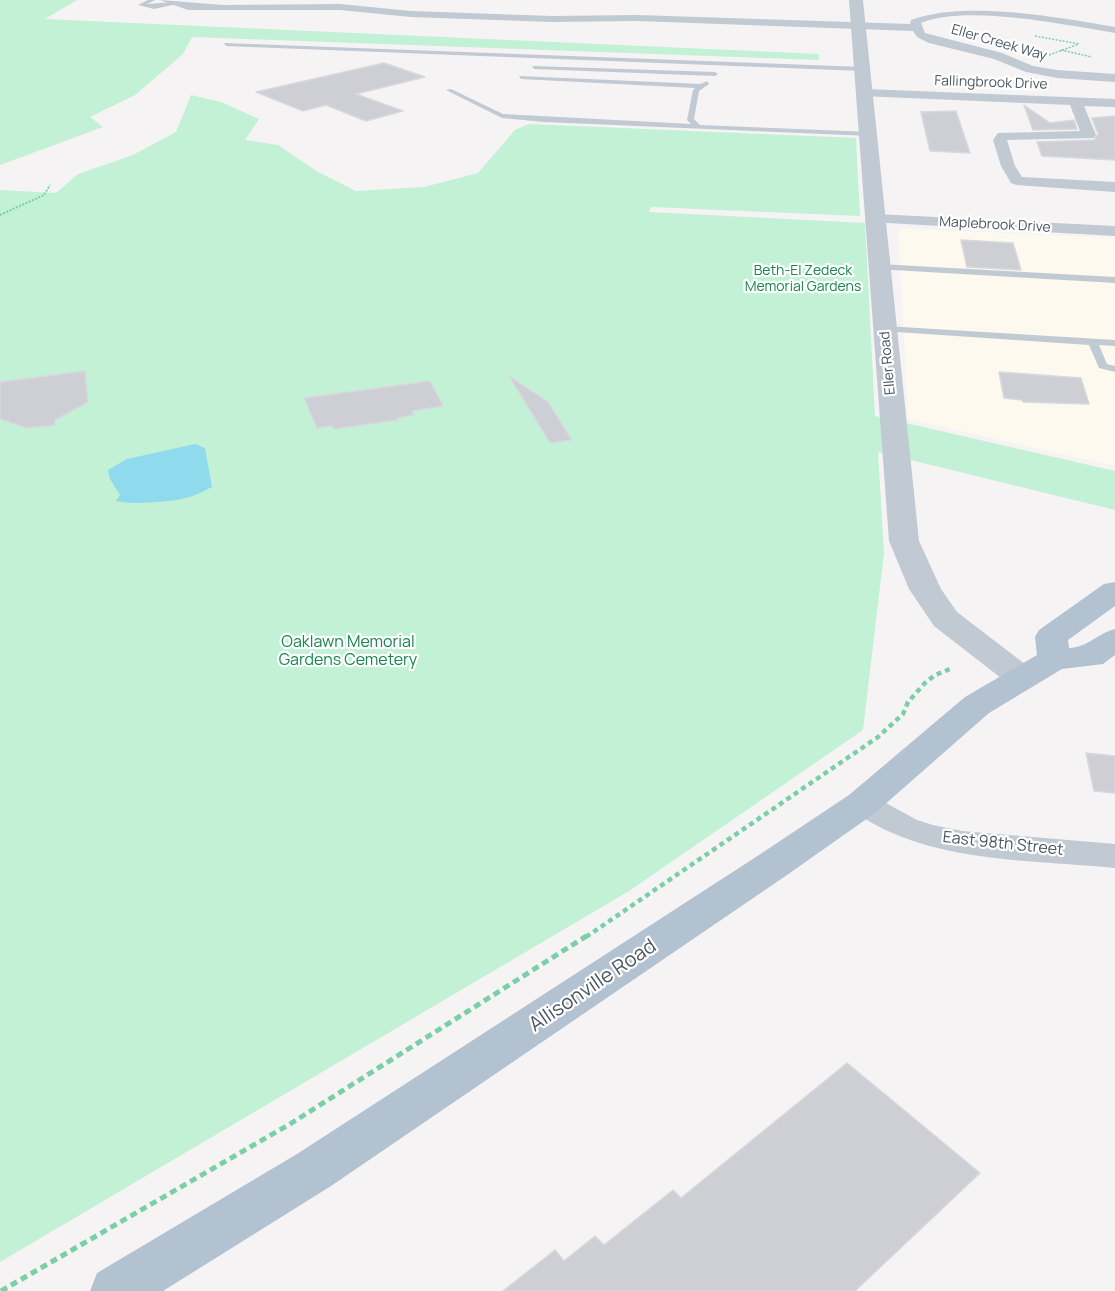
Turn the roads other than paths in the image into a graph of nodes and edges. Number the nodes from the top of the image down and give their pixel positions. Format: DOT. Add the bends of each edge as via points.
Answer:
graph roads {
  1 [pos="152,0"];
  2 [pos="856,0"];
  3 [pos="169,2"];
  4 [pos="859,27"];
  5 [pos="917,28"];
  6 [pos="1115,30"];
  7 [pos="226,44"];
  8 [pos="723,63"];
  9 [pos="534,67"];
  10 [pos="863,69"];
  11 [pos="715,74"];
  12 [pos="521,77"];
  13 [pos="1115,78"];
  14 [pos="703,86"];
  15 [pos="449,90"];
  16 [pos="866,93"];
  17 [pos="1075,101"];
  18 [pos="1115,103"];
  19 [pos="699,127"];
  20 [pos="870,134"];
  21 [pos="1008,166"];
  22 [pos="1056,168"];
  23 [pos="1115,187"];
  24 [pos="876,219"];
  25 [pos="1115,231"];
  26 [pos="879,267"];
  27 [pos="1110,280"];
  28 [pos="1115,292"];
  29 [pos="885,329"];
  30 [pos="1093,342"];
  31 [pos="1115,343"];
  32 [pos="1115,369"];
  33 [pos="1115,591"];
  34 [pos="1115,639"];
  35 [pos="1054,659"];
  36 [pos="1022,678"];
  37 [pos="861,804"];
  38 [pos="1115,856"];
  39 [pos="116,1291"];
  1 -- 3 [label="lane" via="141,5 154,8"];
  2 -- 4 [label="street, Eller Road"];
  3 -- 4 [label="street" via="243,9 319,6 433,15 757,17"];
  4 -- 5 [label="street"];
  4 -- 10 [label="street, Eller Road"];
  5 -- 6 [label="street" via="915,22 921,17 947,12 1029,15"];
  5 -- 13 [label="street, Eller Creek Way" via="921,35 933,40 1043,72"];
  7 -- 8 [label="lane"];
  8 -- 10 [label="lane"];
  8 -- 11 [label="lane"];
  9 -- 11 [label="lane"];
  10 -- 16 [label="street, Eller Road"];
  11 -- 14 [label="lane"];
  12 -- 14 [label="lane"];
  14 -- 19 [label="lane" via="696,90 690,120"];
  15 -- 19 [label="lane" via="502,116"];
  16 -- 17 [label="street, Fallingbrook Drive"];
  16 -- 20 [label="street, Eller Road"];
  17 -- 18 [label="street, Fallingbrook Drive"];
  17 -- 21 [label="street" via="1089,135 1003,136 1000,140"];
  19 -- 20 [label="lane"];
  20 -- 24 [label="street, Eller Road"];
  21 -- 22 [label="street"];
  21 -- 23 [label="street" via="1016,180 1025,182"];
  24 -- 25 [label="street, Maplebrook Drive"];
  24 -- 26 [label="street, Eller Road"];
  26 -- 27 [label="lane"];
  26 -- 29 [label="street, Eller Road"];
  27 -- 28 [label="lane"];
  29 -- 30 [label="lane"];
  29 -- 36 [label="street, Eller Road" via="908,554 945,619"];
  30 -- 31 [label="lane"];
  30 -- 32 [label="lane" via="1103,366"];
  33 -- 35 [label="main road" via="1051,637"];
  34 -- 35 [label="main road, Allisonville Road" via="1091,657"];
  35 -- 36 [label="main road, Allisonville Road"];
  36 -- 37 [label="main road, Allisonville Road" via="977,705"];
  37 -- 38 [label="street, East 98th Street" via="906,828 932,836"];
  37 -- 39 [label="main road, Allisonville Road" via="423,1099"];
}
